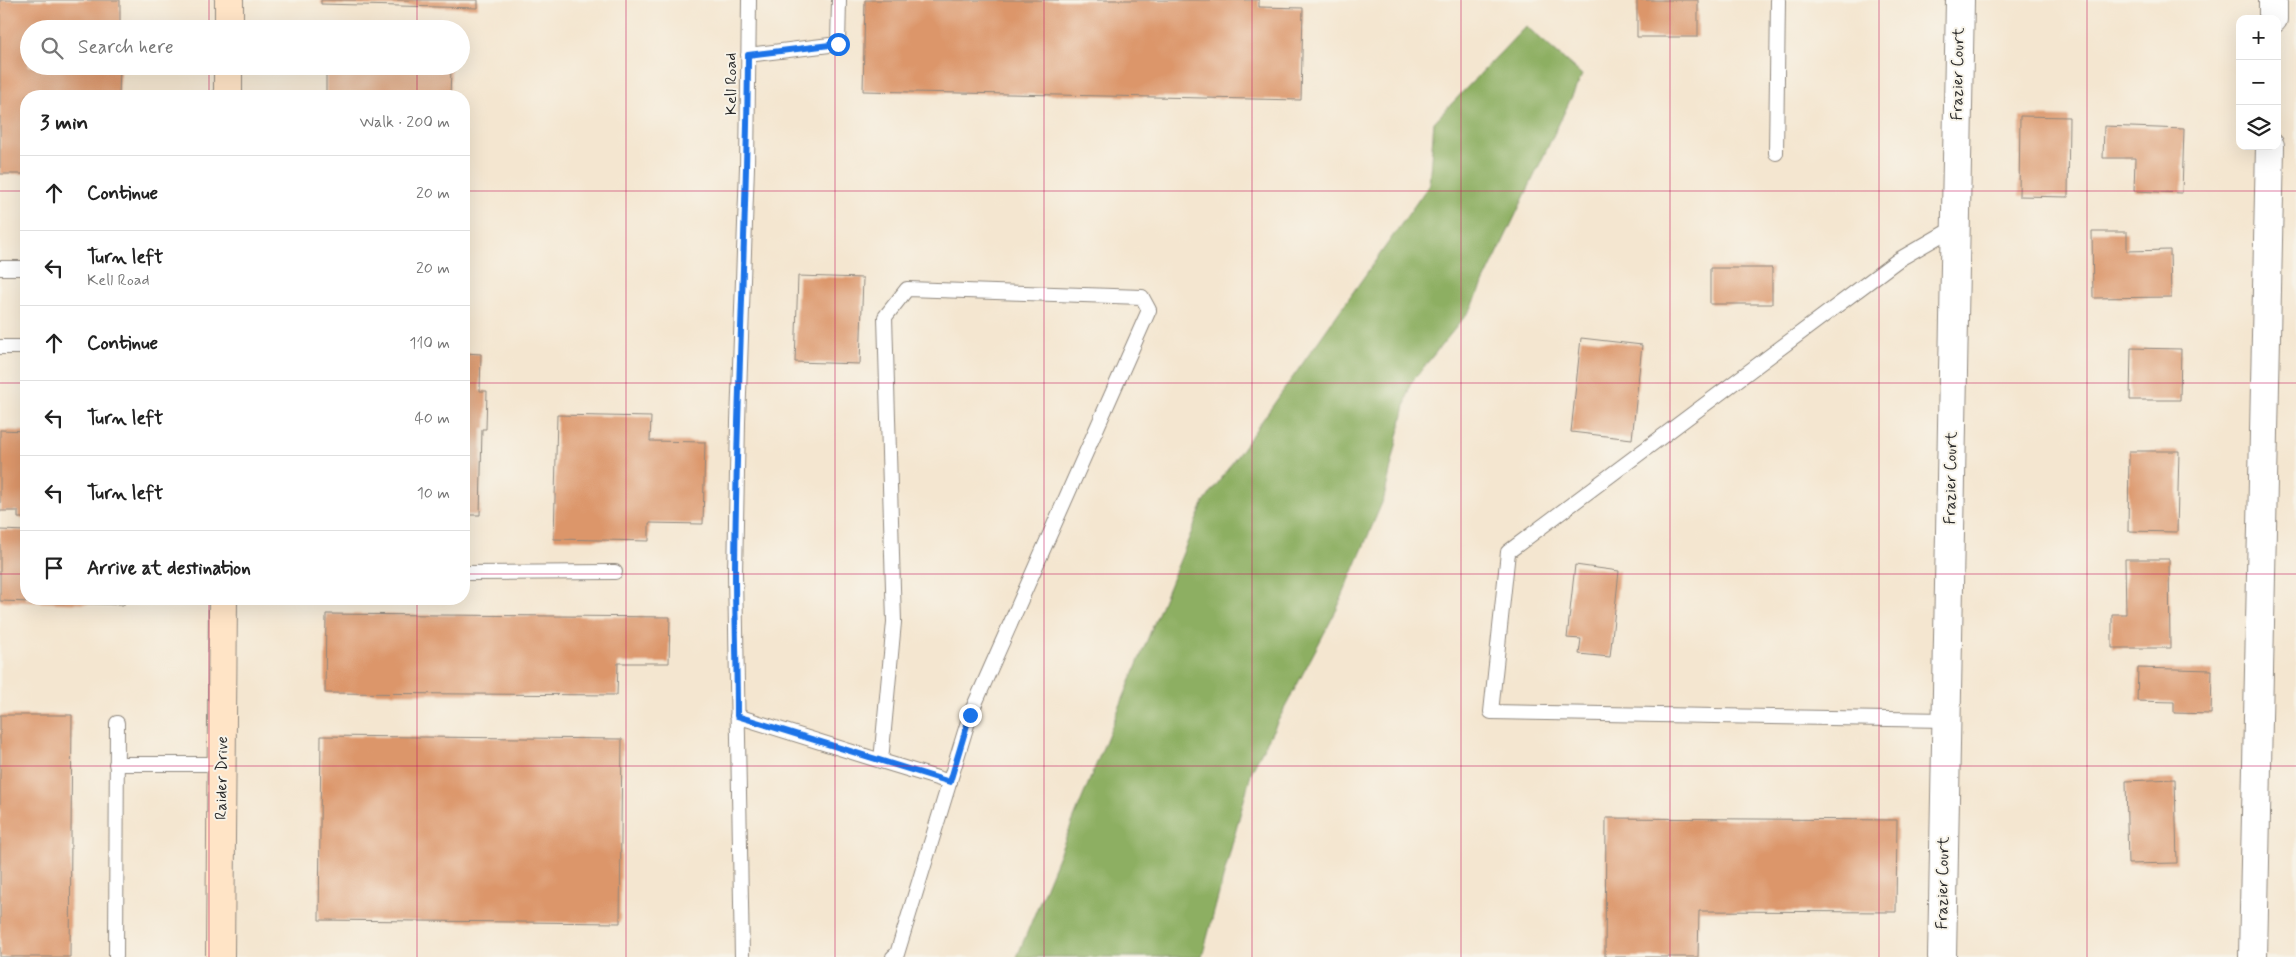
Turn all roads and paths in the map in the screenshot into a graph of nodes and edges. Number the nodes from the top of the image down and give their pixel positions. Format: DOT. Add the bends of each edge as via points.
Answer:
graph roads {
  1 [pos="229,0"];
  2 [pos="749,0"];
  3 [pos="839,0"];
  4 [pos="1778,0"];
  5 [pos="1960,0"];
  6 [pos="2273,0"];
  7 [pos="2273,15"];
  8 [pos="229,20"];
  9 [pos="748,55"];
  10 [pos="228,75"];
  11 [pos="228,90"];
  12 [pos="2270,150"];
  13 [pos="1776,153"];
  14 [pos="1955,227"];
  15 [pos="0,268"];
  16 [pos="20,268"];
  17 [pos="0,347"];
  18 [pos="20,347"];
  19 [pos="615,572"];
  20 [pos="470,573"];
  21 [pos="223,605"];
  22 [pos="737,716"];
  23 [pos="1946,720"];
  24 [pos="117,722"];
  25 [pos="881,761"];
  26 [pos="116,764"];
  27 [pos="222,764"];
  28 [pos="950,782"];
  29 [pos="116,957"];
  30 [pos="220,957"];
  31 [pos="742,957"];
  32 [pos="893,957"];
  33 [pos="1942,957"];
  34 [pos="2253,957"];
  1 -- 8 [label="main road"];
  2 -- 9 [label="lane, Kell Road"];
  3 -- 9 [label="lane" via="838,44"];
  4 -- 13 [label="lane"];
  5 -- 14 [label="street, Frazier Court"];
  6 -- 7 [label="street"];
  9 -- 22 [label="lane, Kell Road" via="735,574"];
  10 -- 11 [label="main road"];
  12 -- 34 [label="street"];
  14 -- 23 [label="street, Frazier Court"];
  14 -- 23 [label="lane" via="1898,260 1508,552 1491,712"];
  15 -- 16 [label="lane"];
  17 -- 18 [label="lane"];
  19 -- 20 [label="lane"];
  21 -- 27 [label="main road, Raider Drive"];
  22 -- 25 [label="lane"];
  22 -- 31 [label="lane, Kell Road"];
  23 -- 33 [label="street, Frazier Court"];
  24 -- 26 [label="lane"];
  25 -- 28 [label="lane"];
  25 -- 28 [label="lane" via="894,622 885,317 907,289 1142,298 1150,310 970,715"];
  26 -- 27 [label="lane"];
  26 -- 29 [label="lane"];
  27 -- 30 [label="main road, Raider Drive"];
  28 -- 32 [label="lane" via="897,954"];
}
